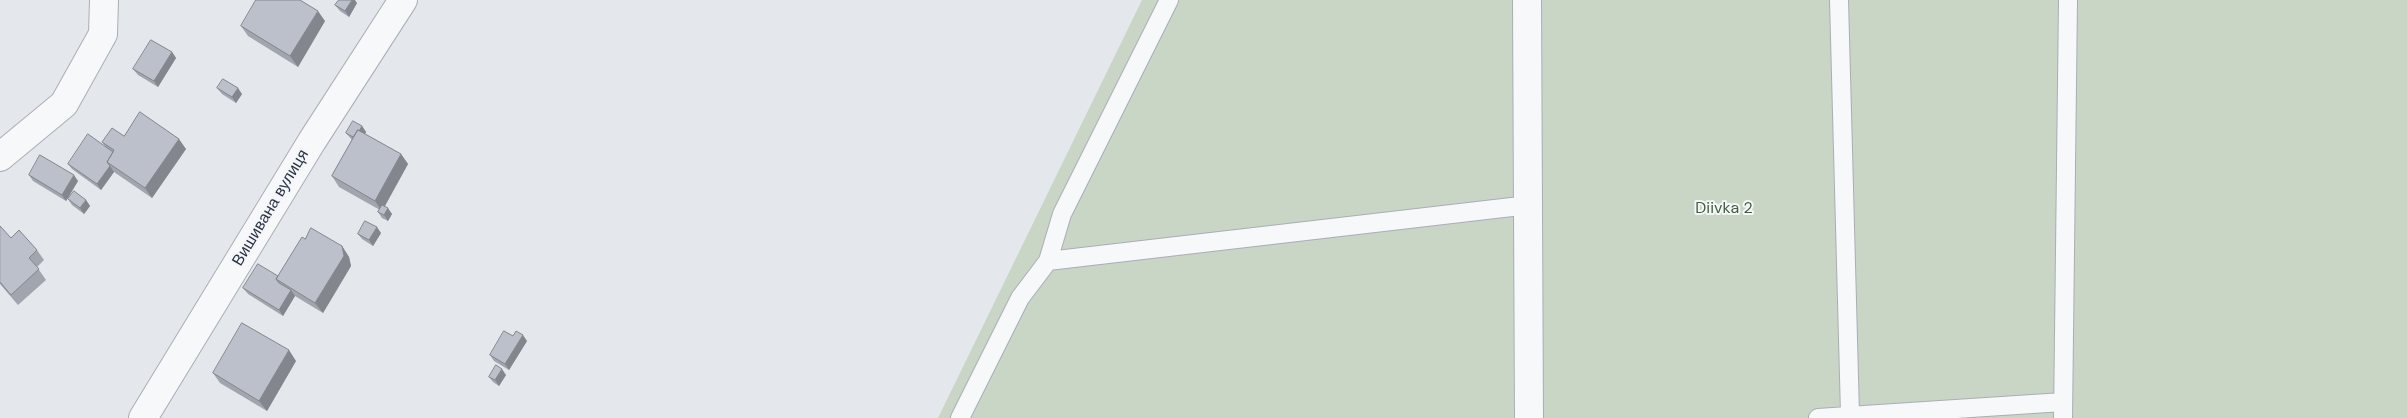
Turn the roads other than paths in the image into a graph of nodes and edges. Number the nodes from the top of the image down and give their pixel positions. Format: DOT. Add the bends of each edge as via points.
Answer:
graph roads {
  1 [pos="104,0"];
  2 [pos="403,0"];
  3 [pos="1169,0"];
  4 [pos="1527,0"];
  5 [pos="1839,0"];
  6 [pos="2068,0"];
  7 [pos="0,157"];
  8 [pos="1529,205"];
  9 [pos="1048,261"];
  10 [pos="2063,410"];
  11 [pos="1850,414"];
  12 [pos="143,418"];
  13 [pos="960,418"];
  14 [pos="1529,418"];
  15 [pos="1818,418"];
  1 -- 7 [label="street" via="103,34 64,104"];
  2 -- 12 [label="street, Вишивана вулиця" via="312,141"];
  3 -- 9 [label="lane" via="1062,214"];
  4 -- 8 [label="street"];
  5 -- 11 [label="lane"];
  6 -- 10 [label="lane"];
  8 -- 9 [label="lane"];
  8 -- 14 [label="street"];
  9 -- 13 [label="lane" via="1020,298"];
  10 -- 11 [label="lane"];
  11 -- 15 [label="lane"];
}
